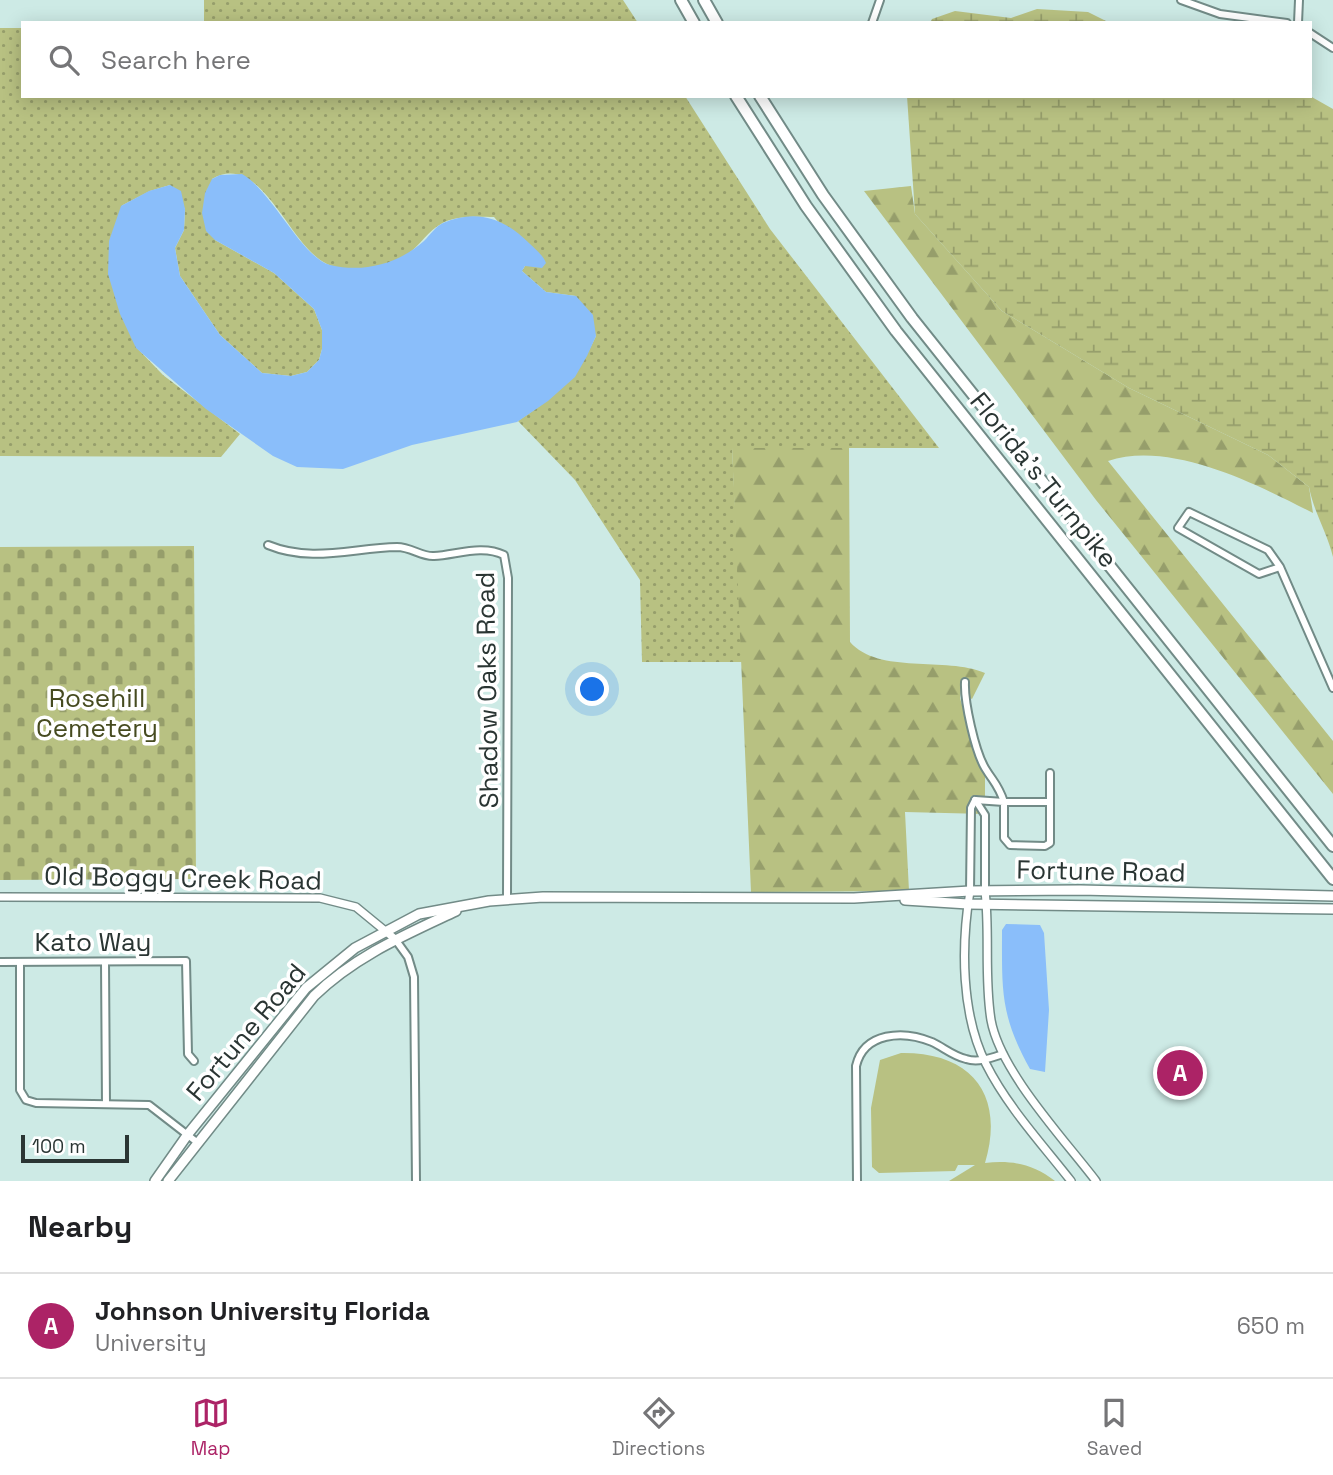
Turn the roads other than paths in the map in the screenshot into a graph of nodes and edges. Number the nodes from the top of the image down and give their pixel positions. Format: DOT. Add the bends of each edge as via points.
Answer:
graph roads {
  1 [pos="681,0"];
  2 [pos="704,0"];
  3 [pos="880,0"];
  4 [pos="1299,0"];
  5 [pos="1185,1"];
  6 [pos="693,21"];
  7 [pos="716,21"];
  8 [pos="873,21"];
  9 [pos="1272,21"];
  10 [pos="1298,21"];
  11 [pos="1312,34"];
  12 [pos="1333,48"];
  13 [pos="737,98"];
  14 [pos="761,98"];
  15 [pos="268,545"];
  16 [pos="1280,567"];
  17 [pos="965,682"];
  18 [pos="1333,688"];
  19 [pos="1050,773"];
  20 [pos="975,800"];
  21 [pos="1004,802"];
  22 [pos="1050,802"];
  23 [pos="1333,846"];
  24 [pos="1333,879"];
  25 [pos="1080,890"];
  26 [pos="970,891"];
  27 [pos="985,891"];
  28 [pos="1333,896"];
  29 [pos="0,897"];
  30 [pos="868,897"];
  31 [pos="507,899"];
  32 [pos="968,904"];
  33 [pos="987,904"];
  34 [pos="1079,904"];
  35 [pos="467,905"];
  36 [pos="1333,909"];
  37 [pos="385,930"];
  38 [pos="395,939"];
  39 [pos="0,962"];
  40 [pos="20,962"];
  41 [pos="105,962"];
  42 [pos="1003,1054"];
  43 [pos="984,1060"];
  44 [pos="194,1061"];
  45 [pos="106,1104"];
  46 [pos="188,1135"];
  47 [pos="198,1143"];
  48 [pos="155,1181"];
  49 [pos="168,1181"];
  50 [pos="416,1181"];
  51 [pos="857,1181"];
  52 [pos="1070,1181"];
  53 [pos="1096,1181"];
  1 -- 6 [label="highway"];
  2 -- 7 [label="highway"];
  3 -- 8 [label="street"];
  4 -- 10 [label="street"];
  5 -- 9 [label="street" via="1220,14"];
  11 -- 12 [label="street"];
  13 -- 24 [label="highway, Florida's Turnpike" via="806,206 896,331"];
  14 -- 23 [label="highway, Florida's Turnpike" via="830,205 912,318"];
  15 -- 31 [label="street, Shadow Oaks Road" via="310,556 395,547 433,556 455,551 504,555 508,591"];
  16 -- 16 [label="street" via="1268,550 1189,512 1178,528 1259,574"];
  16 -- 18 [label="street"];
  17 -- 21 [label="street" via="964,697 985,768 998,782"];
  19 -- 22 [label="street"];
  20 -- 21 [label="street"];
  20 -- 26 [label="street" via="971,808"];
  20 -- 27 [label="street" via="985,815"];
  21 -- 22 [label="street"];
  21 -- 22 [label="street" via="1006,842 1045,846 1051,843"];
  25 -- 27 [label="main road, Fortune Road"];
  25 -- 28 [label="main road, Fortune Road"];
  25 -- 34 [label="street"];
  26 -- 27 [label="main road, Fortune Road"];
  26 -- 30 [label="main road, Fortune Road"];
  26 -- 32 [label="street"];
  27 -- 33 [label="street"];
  29 -- 37 [label="street, Old Boggy Creek Road" via="320,898 356,907"];
  30 -- 31 [label="main road, Fortune Road"];
  30 -- 32 [label="main road, Fortune Road"];
  31 -- 35 [label="main road, Fortune Road"];
  32 -- 33 [label="main road, Fortune Road"];
  32 -- 43 [label="street" via="970,1024"];
  33 -- 34 [label="main road, Fortune Road"];
  33 -- 42 [label="street" via="990,1012"];
  34 -- 36 [label="main road, Fortune Road"];
  35 -- 37 [label="main road, Fortune Road" via="419,914"];
  35 -- 38 [label="main road, Fortune Road"];
  37 -- 38 [label="street, Old Boggy Creek Road"];
  37 -- 46 [label="main road, Fortune Road" via="306,988"];
  38 -- 47 [label="main road, Fortune Road" via="336,974 314,996"];
  38 -- 50 [label="street" via="408,957 414,977"];
  39 -- 40 [label="street, Kato Way"];
  40 -- 41 [label="street, Kato Way"];
  40 -- 45 [label="street" via="20,1090 26,1100"];
  41 -- 44 [label="street, Kato Way" via="186,961 187,1054"];
  41 -- 45 [label="street"];
  42 -- 43 [label="street"];
  42 -- 53 [label="street"];
  43 -- 51 [label="street" via="967,1060 930,1041 901,1035 884,1035 869,1042 859,1052 856,1066"];
  43 -- 52 [label="street"];
  45 -- 46 [label="street" via="149,1105"];
  46 -- 47 [label="street"];
  46 -- 48 [label="main road, Fortune Road"];
  47 -- 49 [label="main road, Fortune Road"];
}
